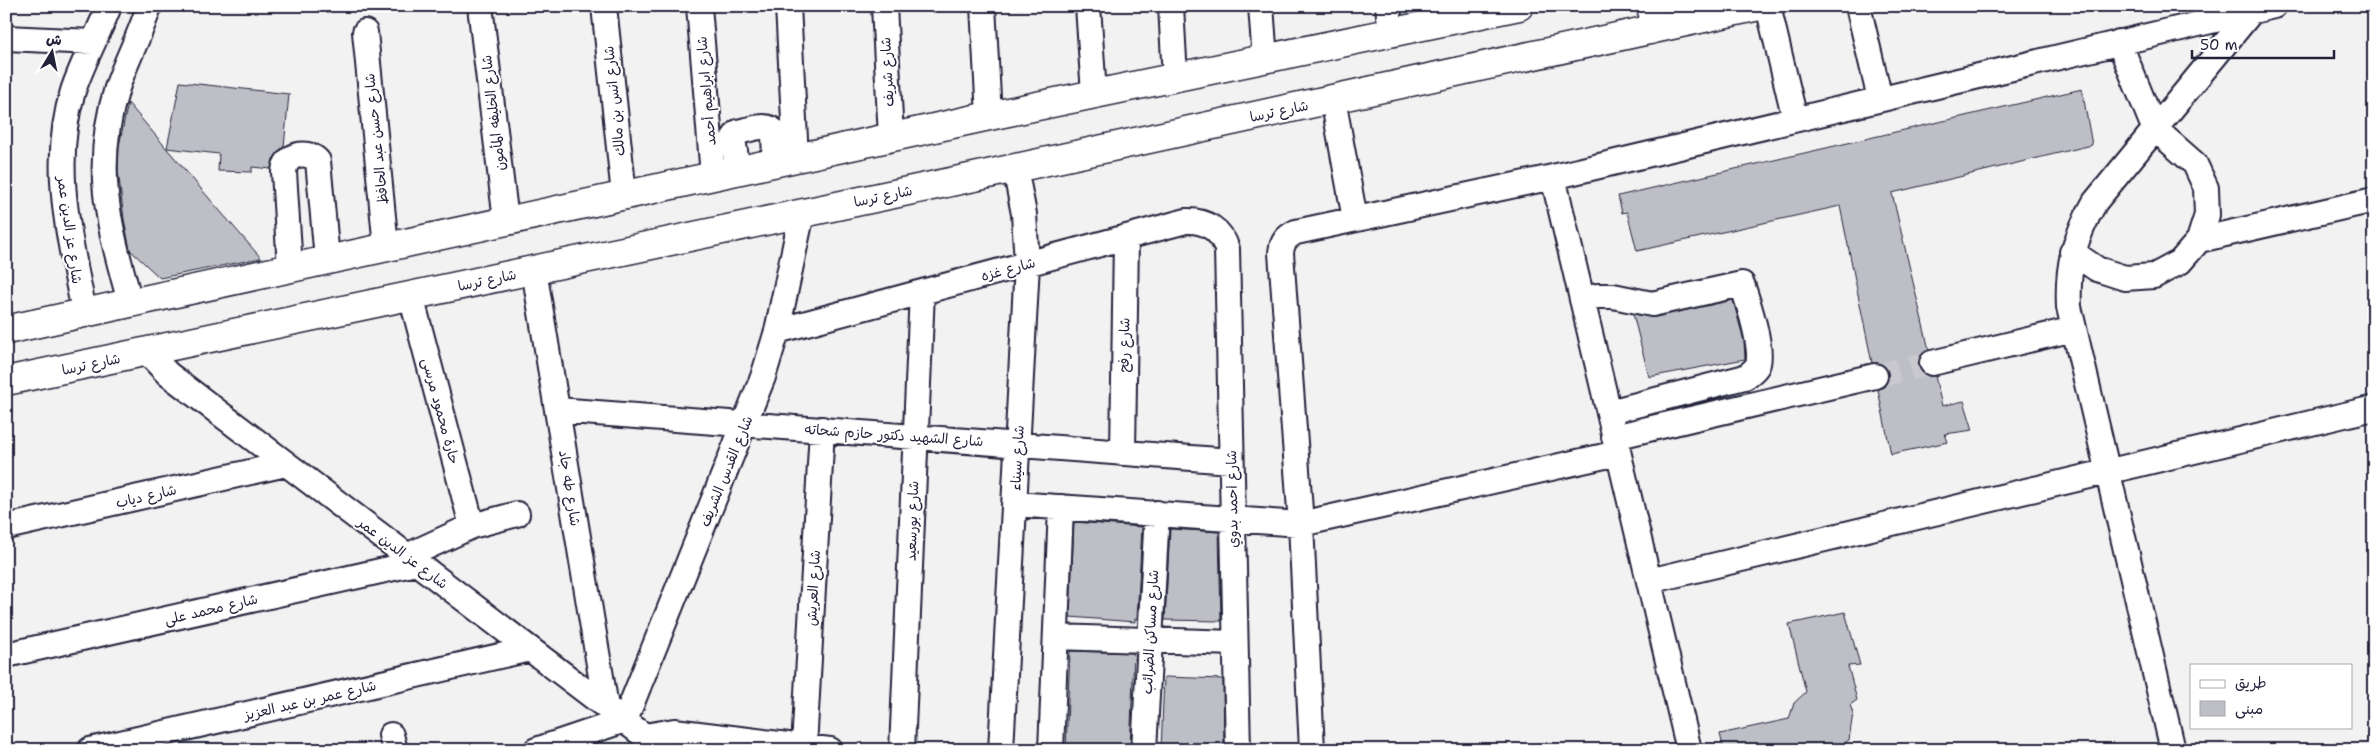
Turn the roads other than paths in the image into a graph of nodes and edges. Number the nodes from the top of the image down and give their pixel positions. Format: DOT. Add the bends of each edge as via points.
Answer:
graph roads {
  1 [pos="109,6"];
  2 [pos="149,6"];
  3 [pos="480,6"];
  4 [pos="604,6"];
  5 [pos="699,6"];
  6 [pos="788,6"];
  7 [pos="884,6"];
  8 [pos="983,6"];
  9 [pos="1088,6"];
  10 [pos="1171,6"];
  11 [pos="1261,6"];
  12 [pos="1388,6"];
  13 [pos="1519,6"];
  14 [pos="1759,6"];
  15 [pos="1768,6"];
  16 [pos="1858,6"];
  17 [pos="2263,9"];
  18 [pos="1485,10"];
  19 [pos="1651,18"];
  20 [pos="365,32"];
  21 [pos="1391,34"];
  22 [pos="6,38"];
  23 [pos="93,42"];
  24 [pos="2119,42"];
  25 [pos="1265,60"];
  26 [pos="1175,78"];
  27 [pos="1094,94"];
  28 [pos="1333,99"];
  29 [pos="1880,99"];
  30 [pos="989,116"];
  31 [pos="1795,119"];
  32 [pos="2154,128"];
  33 [pos="891,137"];
  34 [pos="786,160"];
  35 [pos="1015,168"];
  36 [pos="725,173"];
  37 [pos="1553,177"];
  38 [pos="624,195"];
  39 [pos="2374,200"];
  40 [pos="802,213"];
  41 [pos="1355,219"];
  42 [pos="506,221"];
  43 [pos="1126,237"];
  44 [pos="2198,240"];
  45 [pos="386,247"];
  46 [pos="327,248"];
  47 [pos="1227,249"];
  48 [pos="2072,252"];
  49 [pos="290,255"];
  50 [pos="1027,264"];
  51 [pos="534,270"];
  52 [pos="922,292"];
  53 [pos="411,296"];
  54 [pos="1582,300"];
  55 [pos="130,302"];
  56 [pos="84,312"];
  57 [pos="2074,329"];
  58 [pos="6,330"];
  59 [pos="777,331"];
  60 [pos="148,352"];
  61 [pos="1932,363"];
  62 [pos="1875,376"];
  63 [pos="6,382"];
  64 [pos="2374,408"];
  65 [pos="557,410"];
  66 [pos="1608,412"];
  67 [pos="746,424"];
  68 [pos="822,429"];
  69 [pos="915,437"];
  70 [pos="1018,444"];
  71 [pos="1616,445"];
  72 [pos="1123,452"];
  73 [pos="1231,461"];
  74 [pos="286,464"];
  75 [pos="2107,471"];
  76 [pos="1014,504"];
  77 [pos="1061,507"];
  78 [pos="517,514"];
  79 [pos="1157,514"];
  80 [pos="1232,519"];
  81 [pos="1301,524"];
  82 [pos="472,526"];
  83 [pos="6,527"];
  84 [pos="412,559"];
  85 [pos="1649,580"];
  86 [pos="1056,637"];
  87 [pos="1150,640"];
  88 [pos="1235,643"];
  89 [pos="530,649"];
  90 [pos="6,655"];
  91 [pos="616,713"];
  92 [pos="654,743"];
  93 [pos="804,747"];
  94 [pos="90,750"];
  95 [pos="536,750"];
  96 [pos="830,750"];
  97 [pos="902,750"];
  98 [pos="1001,750"];
  99 [pos="1051,750"];
  100 [pos="1144,750"];
  101 [pos="1238,750"];
  102 [pos="1312,750"];
  103 [pos="1689,750"];
  104 [pos="2173,750"];
  1 -- 23 [label="street, شارع عز الدين عمر"];
  2 -- 55 [label="street" via="117,88 110,114 105,160 108,223"];
  3 -- 42 [label="street, شارع الخليفه المأمون"];
  4 -- 38 [label="street, شارع انس بن مالك"];
  5 -- 36 [label="street, شارع ابراهيم أحمد"];
  6 -- 34 [label="street"];
  7 -- 33 [label="street, شارع شريف"];
  8 -- 30 [label="street"];
  9 -- 27 [label="street"];
  10 -- 26 [label="street"];
  11 -- 25 [label="street"];
  12 -- 21 [label="street"];
  13 -- 18 [label="main road"];
  14 -- 19 [label="main road, شارع ترسا"];
  15 -- 31 [label="street"];
  16 -- 29 [label="street"];
  17 -- 24 [label="street"];
  17 -- 32 [label="street"];
  18 -- 21 [label="main road"];
  19 -- 28 [label="main road, شارع ترسا"];
  20 -- 45 [label="street, شارع حسن عبد الحافظ"];
  21 -- 25 [label="main road"];
  22 -- 23 [label="street"];
  23 -- 56 [label="street, شارع عز الدين عمر" via="73,92 62,156 63,202"];
  24 -- 29 [label="street"];
  24 -- 32 [label="street"];
  25 -- 26 [label="main road"];
  26 -- 27 [label="main road"];
  27 -- 30 [label="main road"];
  28 -- 35 [label="main road, شارع ترسا"];
  28 -- 41 [label="street"];
  29 -- 31 [label="street"];
  30 -- 33 [label="main road"];
  31 -- 37 [label="street"];
  32 -- 44 [label="street" via="2195,164 2206,188 2207,215"];
  32 -- 48 [label="street" via="2095,202 2081,226"];
  33 -- 34 [label="main road"];
  34 -- 36 [label="main road"];
  34 -- 36 [label="street" via="772,128 738,132 733,139"];
  35 -- 40 [label="main road, شارع ترسا"];
  35 -- 50 [label="street, شارع سيناء" via="1024,214"];
  36 -- 38 [label="main road"];
  37 -- 41 [label="street"];
  37 -- 54 [label="street"];
  38 -- 42 [label="main road"];
  39 -- 44 [label="street"];
  40 -- 51 [label="main road, شارع ترسا"];
  40 -- 59 [label="street, شارع القدس الشريف"];
  41 -- 81 [label="street" via="1296,232 1284,240 1282,246"];
  42 -- 45 [label="main road"];
  43 -- 47 [label="street, شارع غزه" via="1194,220 1215,229"];
  43 -- 50 [label="street, شارع غزه"];
  43 -- 72 [label="street, شارع رفح"];
  44 -- 48 [label="street" via="2180,262 2154,276 2125,278 2097,269"];
  45 -- 46 [label="main road"];
  46 -- 49 [label="main road"];
  46 -- 49 [label="street" via="318,161 308,155 295,156 289,158 285,165"];
  47 -- 73 [label="street, شارع احمد بدوي"];
  48 -- 57 [label="street" via="2068,279"];
  49 -- 55 [label="main road"];
  50 -- 52 [label="street, شارع غزه"];
  50 -- 70 [label="street, شارع سيناء"];
  51 -- 53 [label="main road, شارع ترسا"];
  51 -- 65 [label="street, شارع طه جاد"];
  52 -- 59 [label="street, شارع غزه"];
  52 -- 69 [label="street, شارع بورسعيد"];
  53 -- 60 [label="main road, شارع ترسا"];
  53 -- 82 [label="street, حارة محمود مرسى"];
  54 -- 66 [label="street"];
  54 -- 66 [label="street" via="1613,296 1652,304 1742,284 1748,300 1759,354 1758,365 1752,372 1745,377"];
  55 -- 56 [label="main road"];
  56 -- 58 [label="main road"];
  57 -- 61 [label="street"];
  57 -- 75 [label="street"];
  59 -- 67 [label="street, شارع القدس الشريف"];
  60 -- 63 [label="main road, شارع ترسا"];
  60 -- 74 [label="street, شارع عز الدين عمر" via="168,374"];
  62 -- 71 [label="street"];
  64 -- 75 [label="street"];
  65 -- 67 [label="street, شارع الشهيد دكتور حازم شحاته"];
  65 -- 91 [label="street, شارع طه جاد"];
  66 -- 71 [label="street"];
  67 -- 68 [label="street, شارع الشهيد دكتور حازم شحاته"];
  67 -- 91 [label="street, شارع القدس الشريف"];
  68 -- 69 [label="street, شارع الشهيد دكتور حازم شحاته"];
  68 -- 93 [label="street, شارع العريش"];
  69 -- 70 [label="street, شارع الشهيد دكتور حازم شحاته"];
  69 -- 97 [label="street, شارع بورسعيد"];
  70 -- 72 [label="street, شارع الشهيد دكتور حازم شحاته"];
  70 -- 76 [label="street, شارع سيناء"];
  71 -- 81 [label="street"];
  71 -- 85 [label="street"];
  72 -- 73 [label="street, شارع الشهيد دكتور حازم شحاته"];
  73 -- 80 [label="street, شارع احمد بدوي"];
  74 -- 83 [label="street, شارع دياب"];
  74 -- 84 [label="street, شارع عز الدين عمر"];
  75 -- 85 [label="street"];
  75 -- 104 [label="street"];
  76 -- 77 [label="street"];
  76 -- 98 [label="street, شارع سيناء"];
  77 -- 79 [label="street"];
  77 -- 86 [label="street"];
  78 -- 82 [label="street, شارع محمد على"];
  79 -- 80 [label="street"];
  79 -- 87 [label="street, شارع مساكن الضرائب"];
  80 -- 81 [label="street"];
  80 -- 88 [label="street, شارع احمد بدوي"];
  81 -- 102 [label="street"];
  82 -- 84 [label="street, شارع محمد على"];
  84 -- 89 [label="street, شارع عز الدين عمر"];
  84 -- 90 [label="street, شارع محمد على"];
  85 -- 103 [label="street"];
  86 -- 87 [label="street"];
  86 -- 99 [label="street"];
  87 -- 88 [label="street"];
  87 -- 100 [label="street, شارع مساكن الضرائب"];
  88 -- 101 [label="street, شارع احمد بدوي"];
  89 -- 91 [label="street, شارع عز الدين عمر"];
  89 -- 94 [label="street, شارع عمر بن عبد العزيز"];
  91 -- 92 [label="street, شارع عز الدين عمر"];
  91 -- 95 [label="street"];
  92 -- 93 [label="street" via="674,731"];
  93 -- 96 [label="street"];
}
